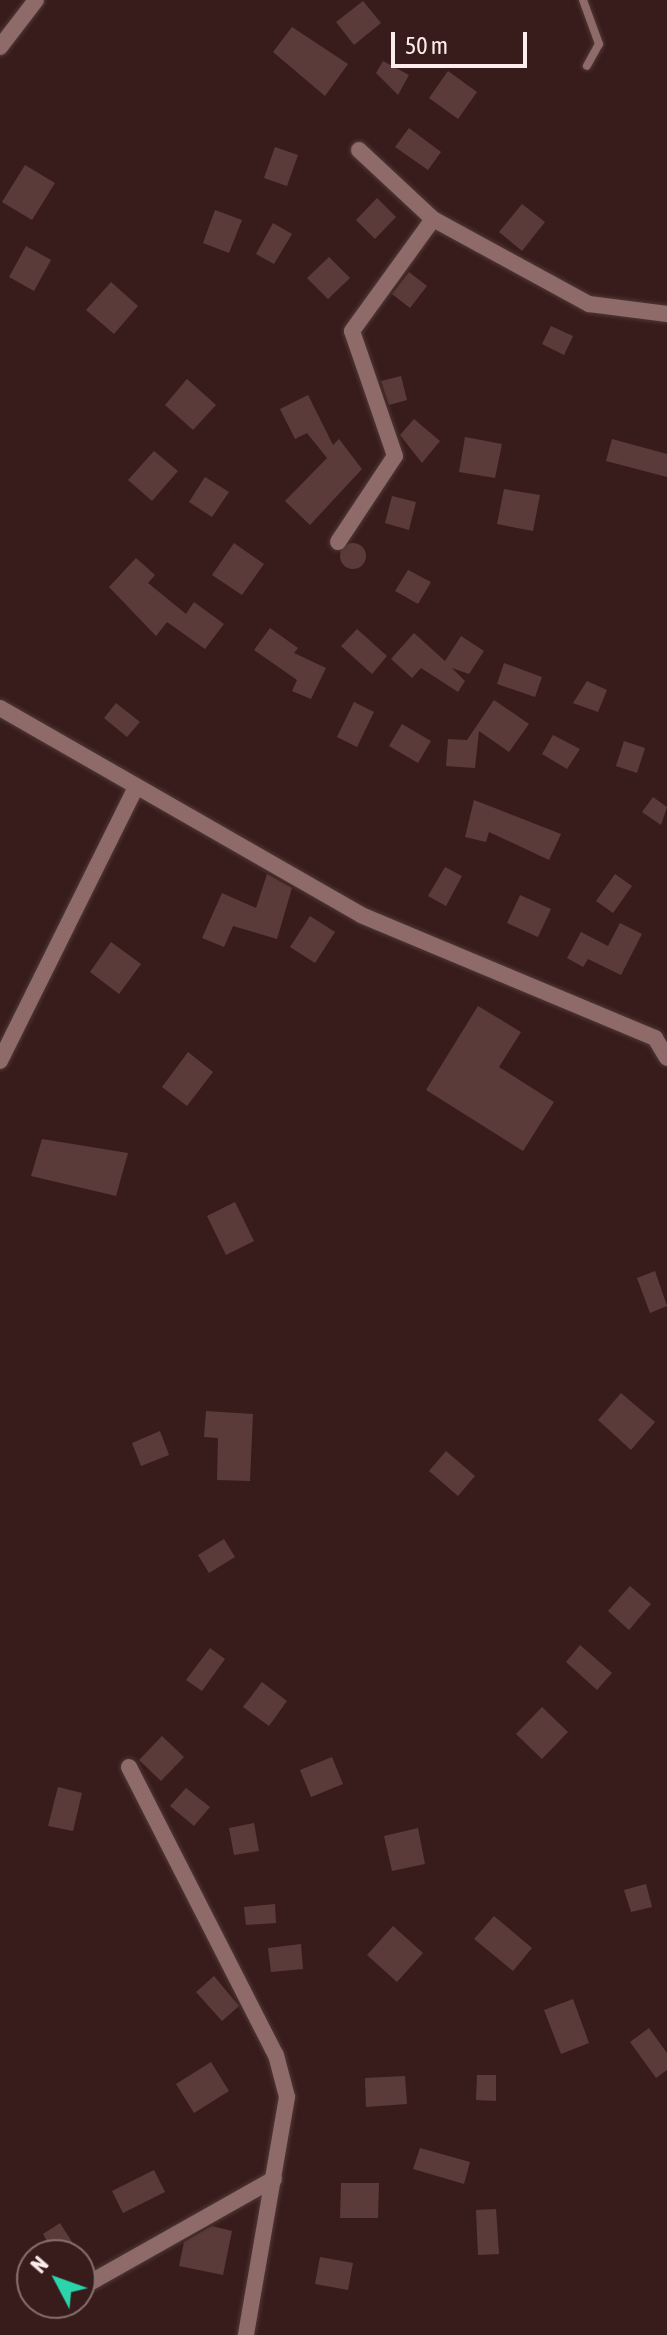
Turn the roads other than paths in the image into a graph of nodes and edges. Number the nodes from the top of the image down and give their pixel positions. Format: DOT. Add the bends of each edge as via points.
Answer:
graph roads {
  1 [pos="36,0"];
  2 [pos="583,0"];
  3 [pos="0,47"];
  4 [pos="587,66"];
  5 [pos="359,150"];
  6 [pos="433,219"];
  7 [pos="667,314"];
  8 [pos="338,542"];
  9 [pos="0,708"];
  10 [pos="135,789"];
  11 [pos="667,1058"];
  12 [pos="0,1061"];
  13 [pos="129,1767"];
  14 [pos="274,2179"];
  15 [pos="96,2279"];
  16 [pos="246,2335"];
  1 -- 3 [label="street"];
  2 -- 4 [label="lane" via="599,44"];
  5 -- 6 [label="street"];
  6 -- 7 [label="street" via="589,304"];
  6 -- 8 [label="street" via="352,331 395,456"];
  9 -- 10 [label="street"];
  10 -- 11 [label="street" via="361,915 655,1038"];
  10 -- 12 [label="street"];
  13 -- 14 [label="street" via="276,2055 287,2097"];
  14 -- 15 [label="street"];
  14 -- 16 [label="street"];
}
